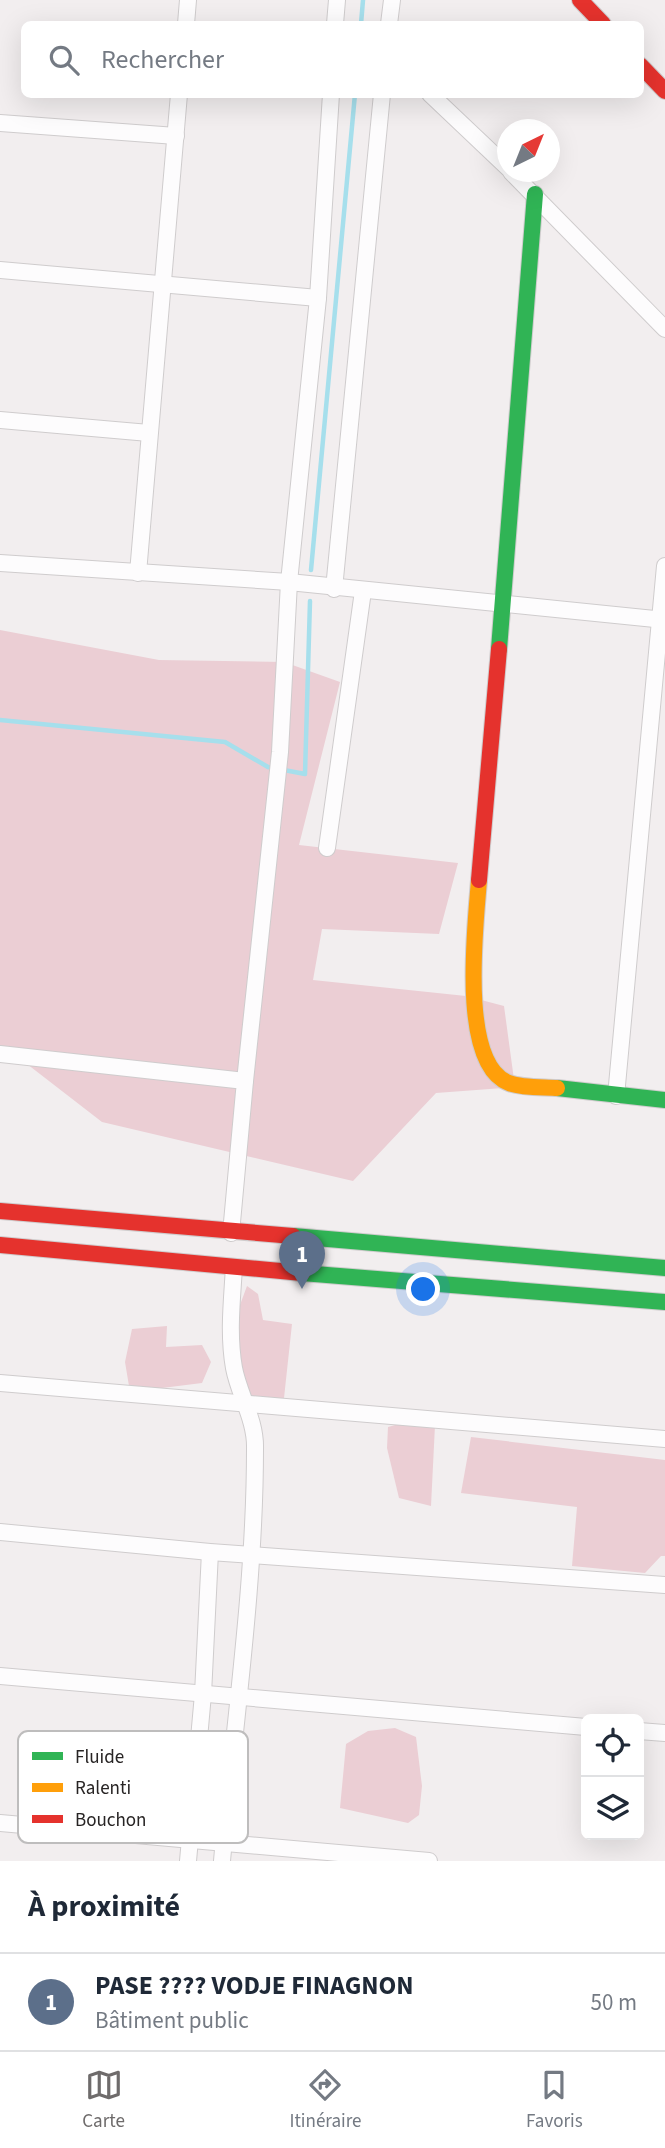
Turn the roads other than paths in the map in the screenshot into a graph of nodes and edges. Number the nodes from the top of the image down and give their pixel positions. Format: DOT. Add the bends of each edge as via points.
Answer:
graph roads {
  1 [pos="188,0"];
  2 [pos="337,0"];
  3 [pos="392,0"];
  4 [pos="580,0"];
  5 [pos="186,21"];
  6 [pos="335,21"];
  7 [pos="389,21"];
  8 [pos="600,21"];
  9 [pos="644,69"];
  10 [pos="665,90"];
  11 [pos="180,98"];
  12 [pos="331,98"];
  13 [pos="382,98"];
  14 [pos="434,98"];
  15 [pos="0,123"];
  16 [pos="176,136"];
  17 [pos="497,158"];
  18 [pos="522,182"];
  19 [pos="535,194"];
  20 [pos="0,270"];
  21 [pos="163,284"];
  22 [pos="318,298"];
  23 [pos="665,329"];
  24 [pos="0,420"];
  25 [pos="149,433"];
  26 [pos="0,563"];
  27 [pos="665,566"];
  28 [pos="138,573"];
  29 [pos="289,582"];
  30 [pos="334,589"];
  31 [pos="363,592"];
  32 [pos="501,604"];
  33 [pos="662,620"];
  34 [pos="327,848"];
  35 [pos="0,1054"];
  36 [pos="244,1081"];
  37 [pos="616,1096"];
  38 [pos="665,1100"];
  39 [pos="0,1211"];
  40 [pos="231,1233"];
  41 [pos="0,1245"];
  42 [pos="234,1267"];
  43 [pos="665,1268"];
  44 [pos="665,1301"];
  45 [pos="0,1383"];
  46 [pos="248,1404"];
  47 [pos="665,1439"];
  48 [pos="0,1532"];
  49 [pos="210,1552"];
  50 [pos="250,1554"];
  51 [pos="665,1585"];
  52 [pos="0,1676"];
  53 [pos="203,1694"];
  54 [pos="237,1697"];
  55 [pos="581,1727"];
  56 [pos="199,1731"];
  57 [pos="234,1731"];
  58 [pos="644,1731"];
  59 [pos="665,1733"];
  60 [pos="0,1823"];
  61 [pos="18,1825"];
  62 [pos="189,1843"];
  63 [pos="212,1843"];
  64 [pos="223,1844"];
  65 [pos="188,1861"];
  66 [pos="222,1861"];
  67 [pos="429,1861"];
  1 -- 5 [label="street"];
  2 -- 6 [label="street"];
  3 -- 7 [label="street"];
  4 -- 8 [label="main road"];
  9 -- 10 [label="main road"];
  11 -- 16 [label="street"];
  12 -- 22 [label="street"];
  13 -- 30 [label="street"];
  14 -- 17 [label="street"];
  15 -- 16 [label="street"];
  16 -- 21 [label="street"];
  18 -- 19 [label="street"];
  19 -- 23 [label="street"];
  19 -- 32 [label="main road"];
  20 -- 21 [label="street"];
  21 -- 22 [label="street"];
  21 -- 25 [label="street"];
  22 -- 29 [label="street"];
  24 -- 25 [label="street"];
  25 -- 28 [label="street"];
  26 -- 28 [label="street"];
  27 -- 33 [label="street"];
  28 -- 29 [label="street"];
  29 -- 30 [label="street"];
  29 -- 36 [label="street" via="280,752"];
  30 -- 31 [label="street"];
  31 -- 32 [label="street"];
  31 -- 34 [label="street"];
  32 -- 33 [label="street"];
  32 -- 37 [label="main road" via="472,962 483,1058 494,1074 508,1083"];
  33 -- 37 [label="street"];
  35 -- 36 [label="street"];
  36 -- 40 [label="street"];
  37 -- 38 [label="main road"];
  39 -- 40 [label="main road"];
  40 -- 43 [label="main road"];
  41 -- 42 [label="main road"];
  42 -- 44 [label="main road"];
  42 -- 46 [label="street" via="230,1338 235,1371"];
  45 -- 46 [label="street"];
  46 -- 47 [label="street"];
  46 -- 50 [label="street" via="256,1446"];
  48 -- 49 [label="street"];
  49 -- 50 [label="street"];
  49 -- 53 [label="street"];
  50 -- 51 [label="street"];
  50 -- 54 [label="street"];
  52 -- 53 [label="street"];
  53 -- 54 [label="street"];
  53 -- 56 [label="street"];
  54 -- 55 [label="street"];
  54 -- 57 [label="street"];
  58 -- 59 [label="street"];
  60 -- 61 [label="street"];
  62 -- 65 [label="street"];
  63 -- 64 [label="street"];
  64 -- 66 [label="street"];
  64 -- 67 [label="street"];
}
